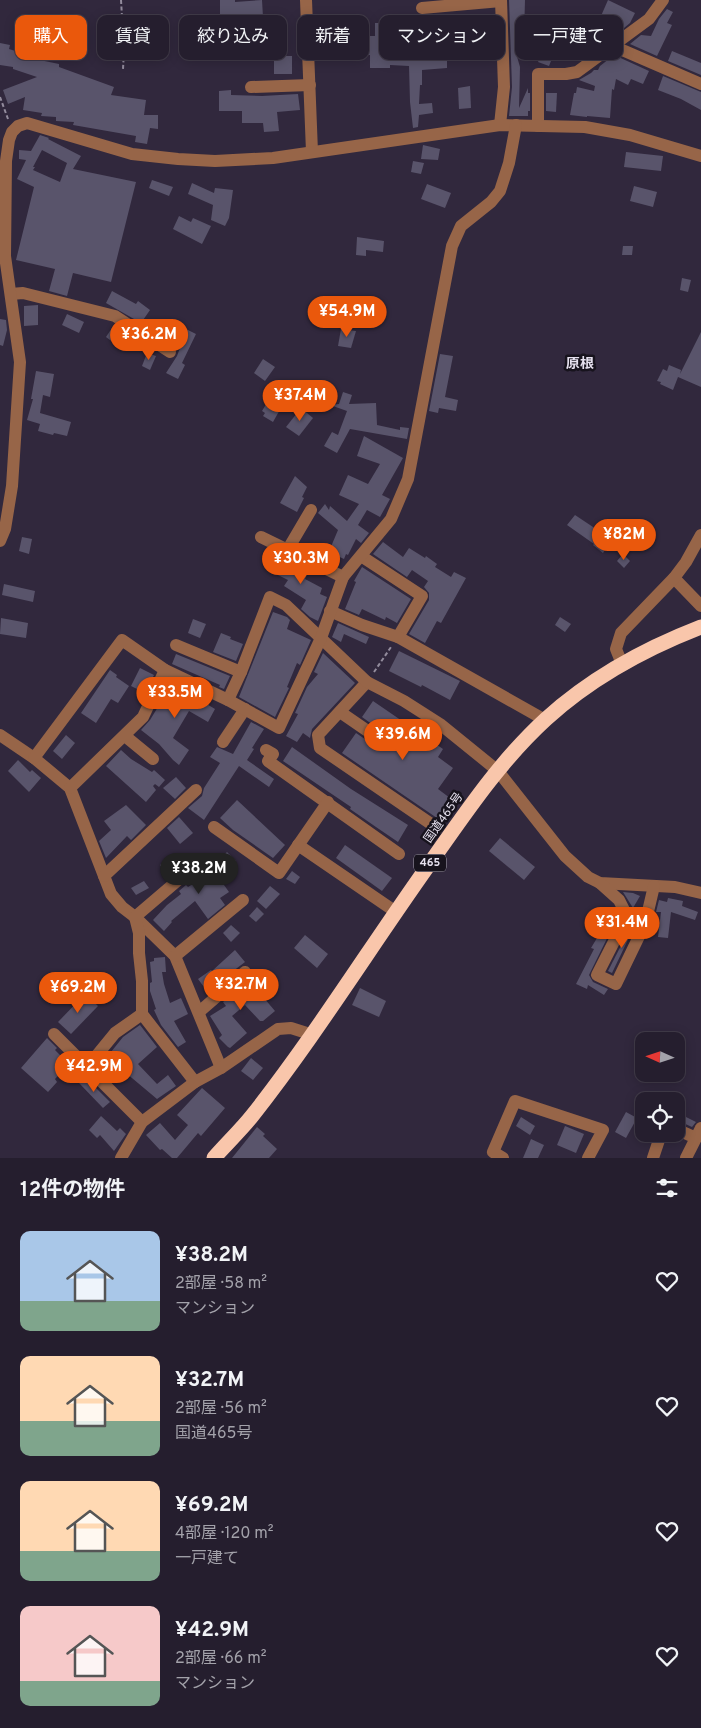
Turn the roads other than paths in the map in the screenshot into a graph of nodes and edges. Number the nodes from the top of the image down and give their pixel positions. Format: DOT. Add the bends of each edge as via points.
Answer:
graph roads {
  1 [pos="306,0"];
  2 [pos="663,0"];
  3 [pos="501,1"];
  4 [pos="422,8"];
  5 [pos="623,38"];
  6 [pos="623,50"];
  7 [pos="594,60"];
  8 [pos="701,84"];
  9 [pos="310,86"];
  10 [pos="251,87"];
  11 [pos="500,125"];
  12 [pos="516,125"];
  13 [pos="538,126"];
  14 [pos="312,152"];
  15 [pos="701,156"];
  16 [pos="3,256"];
  17 [pos="11,294"];
  18 [pos="170,352"];
  19 [pos="311,510"];
  20 [pos="701,535"];
  21 [pos="261,537"];
  22 [pos="0,541"];
  23 [pos="288,549"];
  24 [pos="361,556"];
  25 [pos="344,577"];
  26 [pos="674,578"];
  27 [pos="701,606"];
  28 [pos="330,611"];
  29 [pos="701,627"];
  30 [pos="398,637"];
  31 [pos="321,638"];
  32 [pos="176,646"];
  33 [pos="622,664"];
  34 [pos="165,670"];
  35 [pos="241,672"];
  36 [pos="367,682"];
  37 [pos="228,700"];
  38 [pos="245,709"];
  39 [pos="340,712"];
  40 [pos="545,720"];
  41 [pos="0,735"];
  42 [pos="125,736"];
  43 [pos="223,742"];
  44 [pos="385,743"];
  45 [pos="266,750"];
  46 [pos="34,758"];
  47 [pos="153,759"];
  48 [pos="498,771"];
  49 [pos="70,788"];
  50 [pos="196,790"];
  51 [pos="328,802"];
  52 [pos="214,827"];
  53 [pos="437,828"];
  54 [pos="298,846"];
  55 [pos="399,854"];
  56 [pos="197,864"];
  57 [pos="104,876"];
  58 [pos="600,884"];
  59 [pos="654,886"];
  60 [pos="701,893"];
  61 [pos="243,900"];
  62 [pos="396,912"];
  63 [pos="135,918"];
  64 [pos="175,956"];
  65 [pos="245,972"];
  66 [pos="199,1012"];
  67 [pos="142,1014"];
  68 [pos="54,1034"];
  69 [pos="312,1035"];
  70 [pos="88,1066"];
  71 [pos="220,1068"];
  72 [pos="195,1082"];
  73 [pos="142,1122"];
  74 [pos="685,1131"];
  75 [pos="698,1133"];
  76 [pos="658,1142"];
  77 [pos="121,1158"];
  78 [pos="214,1158"];
  79 [pos="502,1158"];
  80 [pos="588,1158"];
  81 [pos="653,1158"];
  82 [pos="686,1158"];
  1 -- 9 [label="street"];
  2 -- 5 [label="street" via="649,19"];
  3 -- 4 [label="street"];
  3 -- 11 [label="street" via="504,87"];
  6 -- 8 [label="street"];
  7 -- 13 [label="street" via="577,72 538,74"];
  9 -- 10 [label="street"];
  9 -- 14 [label="street"];
  11 -- 12 [label="street"];
  11 -- 14 [label="street"];
  12 -- 13 [label="street"];
  12 -- 24 [label="street" via="500,191 461,226 452,246 408,479 391,519"];
  13 -- 15 [label="street" via="585,127"];
  14 -- 16 [label="street" via="273,158 178,159 132,154 27,123 18,126 8,140"];
  16 -- 17 [label="street"];
  17 -- 18 [label="street" via="23,293 115,316"];
  17 -- 22 [label="street" via="20,362 12,486"];
  19 -- 23 [label="street"];
  20 -- 26 [label="street"];
  21 -- 23 [label="street"];
  23 -- 25 [label="street"];
  24 -- 25 [label="street"];
  24 -- 30 [label="street" via="422,596"];
  25 -- 28 [label="street"];
  26 -- 27 [label="street"];
  26 -- 33 [label="street" via="621,633 616,649"];
  28 -- 30 [label="street"];
  28 -- 31 [label="street"];
  29 -- 33 [label="highway, 国道465号 / 465"];
  30 -- 40 [label="street"];
  31 -- 35 [label="street" via="286,604 270,597"];
  31 -- 36 [label="street"];
  31 -- 38 [label="street" via="279,728"];
  32 -- 35 [label="street"];
  33 -- 40 [label="highway, 国道465号 / 465"];
  34 -- 37 [label="street"];
  34 -- 42 [label="street" via="143,717"];
  34 -- 46 [label="street" via="122,640"];
  35 -- 37 [label="street"];
  36 -- 39 [label="street"];
  36 -- 48 [label="street" via="440,724"];
  37 -- 38 [label="street"];
  38 -- 43 [label="street"];
  39 -- 44 [label="street"];
  39 -- 53 [label="street" via="318,735 320,748"];
  40 -- 48 [label="highway, 国道465号 / 465"];
  41 -- 46 [label="street"];
  42 -- 47 [label="street"];
  42 -- 49 [label="street"];
  45 -- 51 [label="street" via="273,754 268,761"];
  46 -- 49 [label="street"];
  48 -- 58 [label="street" via="565,856"];
  48 -- 62 [label="highway, 国道465号 / 465"];
  49 -- 57 [label="street"];
  50 -- 57 [label="street"];
  51 -- 54 [label="street"];
  51 -- 55 [label="street"];
  52 -- 54 [label="street" via="279,873"];
  54 -- 62 [label="street"];
  56 -- 63 [label="street"];
  57 -- 63 [label="street" via="111,894"];
  58 -- 59 [label="street"];
  58 -- 59 [label="street" via="619,900 627,916 597,975 616,984 645,924"];
  59 -- 60 [label="street"];
  61 -- 64 [label="street"];
  62 -- 69 [label="highway, 国道465号 / 465"];
  63 -- 64 [label="street"];
  63 -- 67 [label="street" via="139,933"];
  64 -- 66 [label="street"];
  65 -- 66 [label="street"];
  66 -- 71 [label="street"];
  67 -- 70 [label="street" via="115,1032"];
  67 -- 72 [label="street"];
  68 -- 70 [label="street"];
  69 -- 71 [label="street" via="291,1028 278,1029"];
  69 -- 78 [label="highway, 国道465号 / 465" via="251,1117"];
  70 -- 73 [label="street"];
  71 -- 72 [label="street"];
  72 -- 73 [label="street"];
  73 -- 77 [label="street"];
  74 -- 75 [label="street"];
  75 -- 82 [label="street"];
  76 -- 81 [label="street"];
  79 -- 80 [label="street" via="493,1152 515,1101 604,1130"];
}
